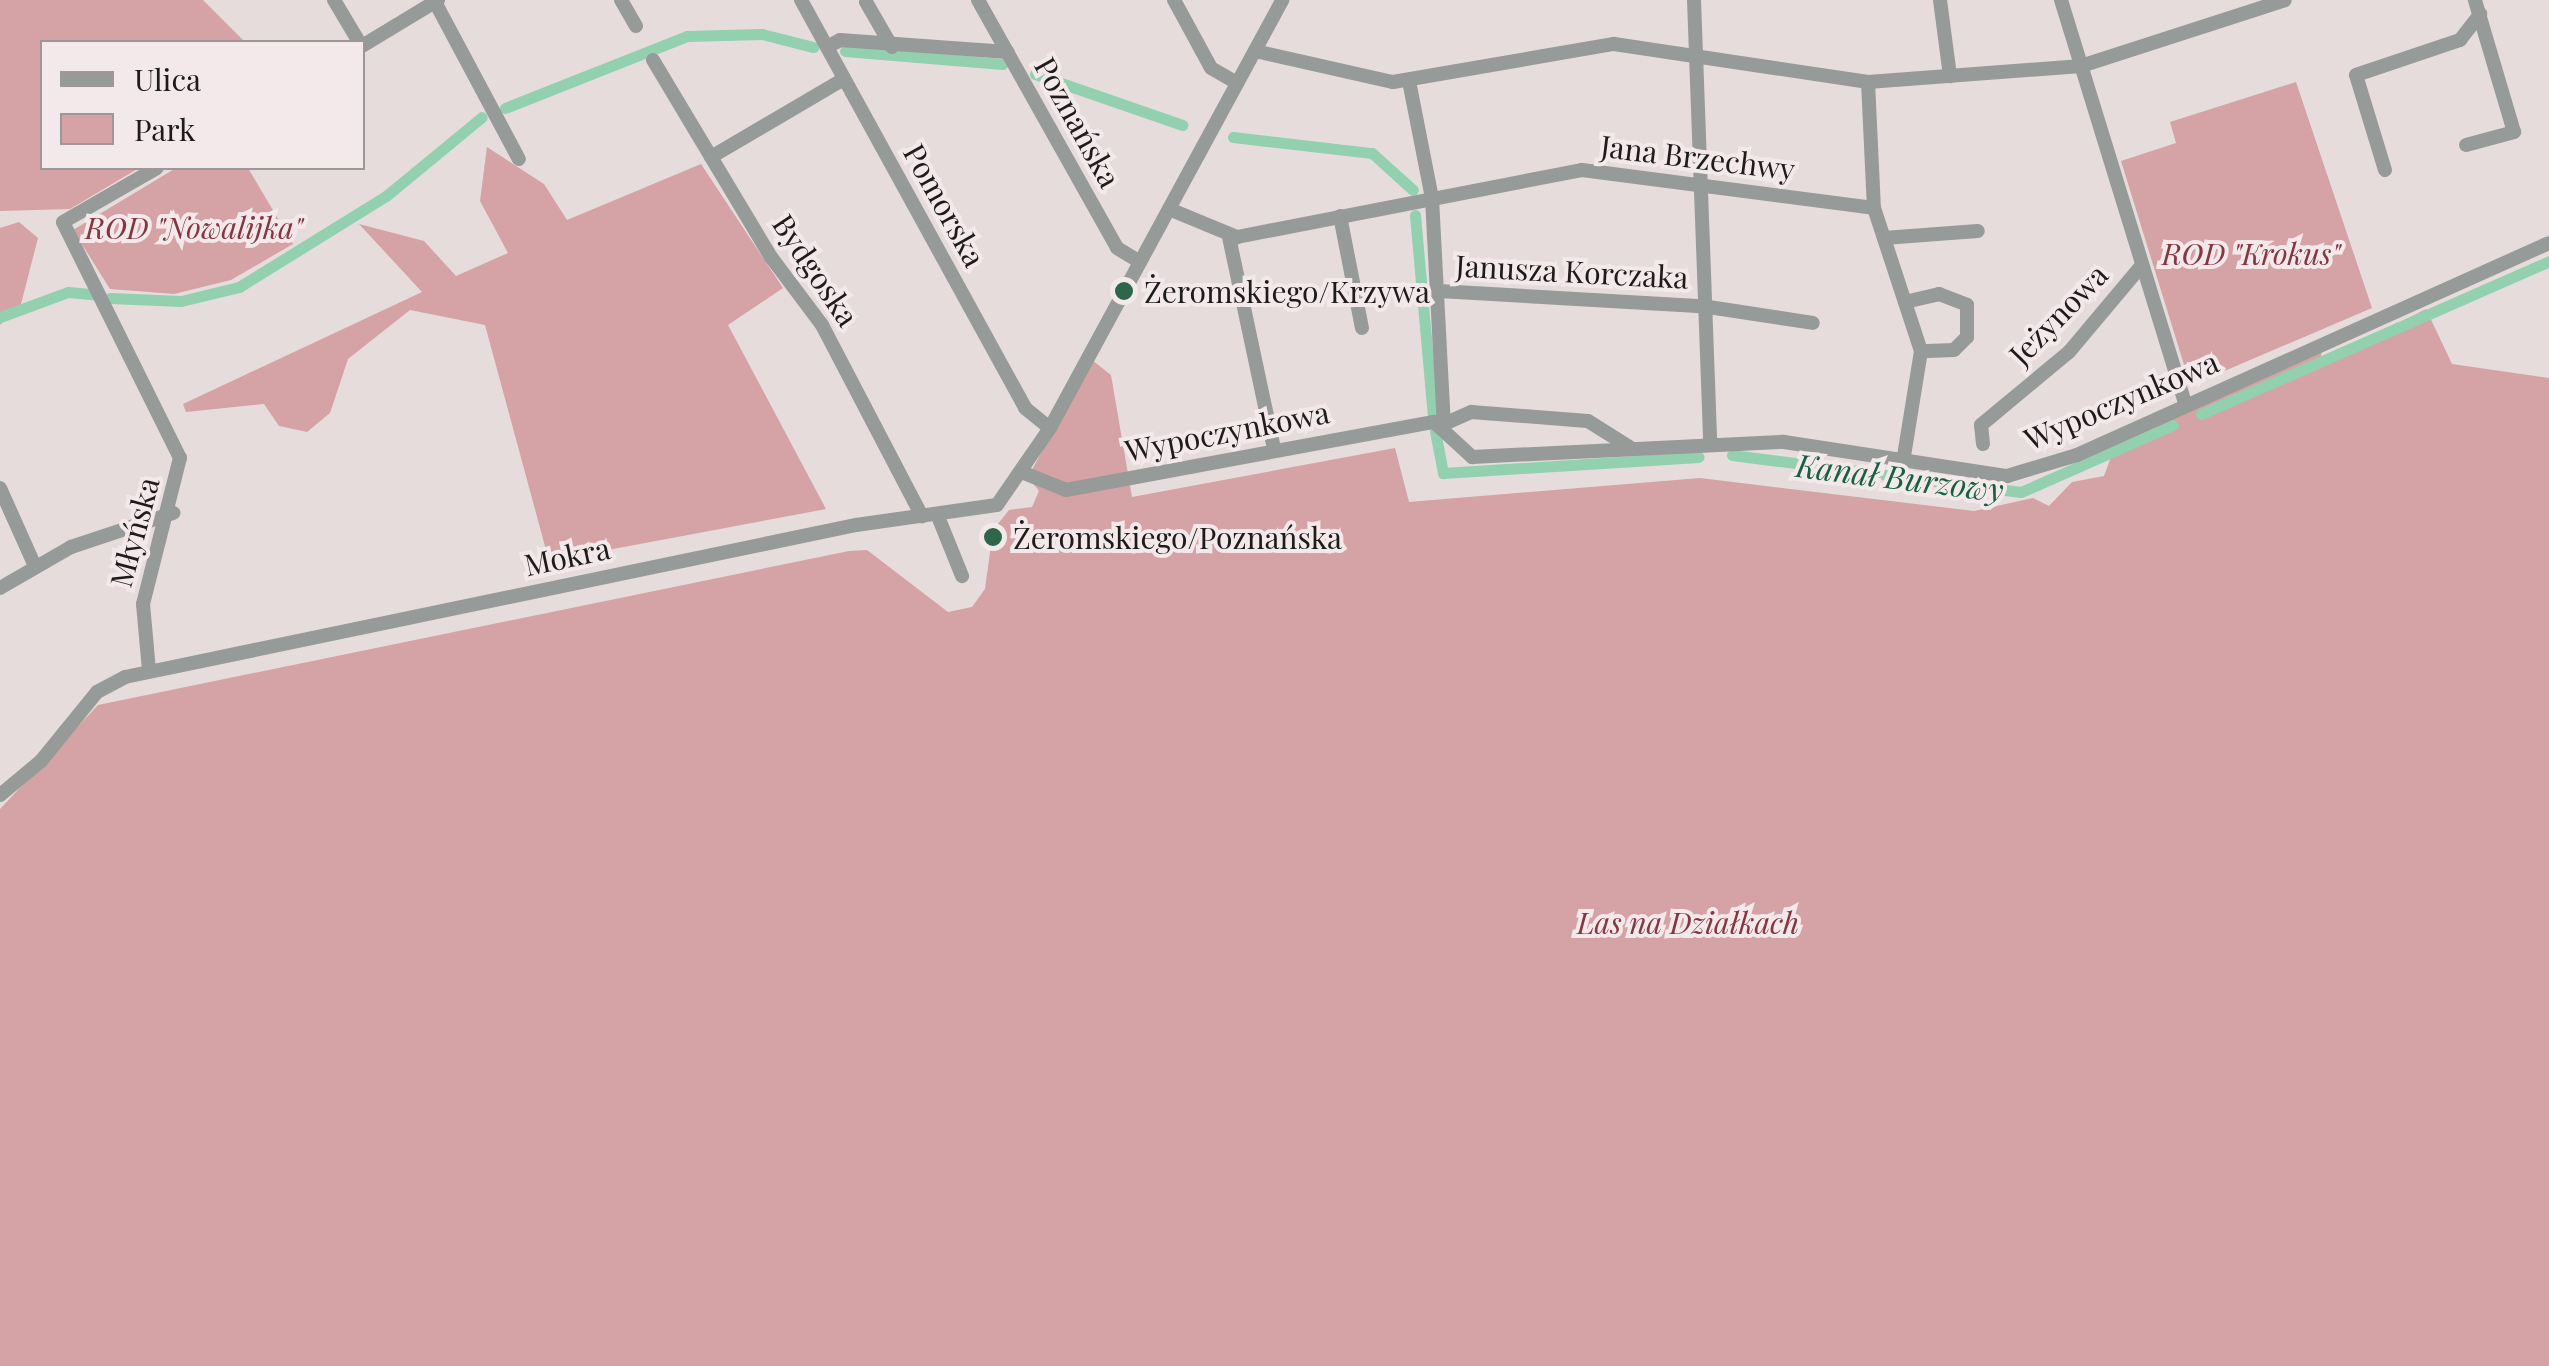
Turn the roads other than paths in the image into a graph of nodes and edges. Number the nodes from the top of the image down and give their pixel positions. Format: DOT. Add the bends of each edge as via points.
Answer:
graph roads {
  1 [pos="334,0"];
  2 [pos="621,0"];
  3 [pos="801,0"];
  4 [pos="978,0"];
  5 [pos="1174,0"];
  6 [pos="1282,0"];
  7 [pos="1694,0"];
  8 [pos="1940,0"];
  9 [pos="2061,0"];
  10 [pos="2285,0"];
  11 [pos="437,1"];
  12 [pos="866,2"];
  13 [pos="2477,7"];
  14 [pos="636,26"];
  15 [pos="359,40"];
  16 [pos="365,42"];
  17 [pos="827,47"];
  18 [pos="892,47"];
  19 [pos="1255,50"];
  20 [pos="1008,52"];
  21 [pos="1690,54"];
  22 [pos="653,60"];
  23 [pos="2082,66"];
  24 [pos="1950,76"];
  25 [pos="844,78"];
  26 [pos="1409,81"];
  27 [pos="1237,82"];
  28 [pos="1868,82"];
  29 [pos="2466,145"];
  30 [pos="711,157"];
  31 [pos="520,159"];
  32 [pos="154,170"];
  33 [pos="2385,170"];
  34 [pos="1695,182"];
  35 [pos="1432,198"];
  36 [pos="1169,208"];
  37 [pos="1874,208"];
  38 [pos="1340,216"];
  39 [pos="1978,231"];
  40 [pos="1228,237"];
  41 [pos="1884,238"];
  42 [pos="2549,244"];
  43 [pos="1140,262"];
  44 [pos="2142,265"];
  45 [pos="1439,290"];
  46 [pos="1904,302"];
  47 [pos="1702,306"];
  48 [pos="1813,323"];
  49 [pos="1362,328"];
  50 [pos="1921,351"];
  51 [pos="2185,404"];
  52 [pos="1444,425"];
  53 [pos="1050,428"];
  54 [pos="1710,444"];
  55 [pos="1983,444"];
  56 [pos="1274,448"];
  57 [pos="1631,448"];
  58 [pos="1903,462"];
  59 [pos="1024,473"];
  60 [pos="0,488"];
  61 [pos="172,513"];
  62 [pos="930,515"];
  63 [pos="34,564"];
  64 [pos="962,576"];
  65 [pos="0,588"];
  66 [pos="149,670"];
  67 [pos="0,795"];
  1 -- 15 [label="street"];
  2 -- 14 [label="street"];
  3 -- 17 [label="street, Pomorska"];
  4 -- 20 [label="street, Poznańska"];
  5 -- 27 [label="street" via="1210,68"];
  6 -- 19 [label="street"];
  7 -- 21 [label="street"];
  8 -- 24 [label="street"];
  9 -- 23 [label="street"];
  10 -- 23 [label="street"];
  11 -- 16 [label="street"];
  11 -- 31 [label="street"];
  12 -- 18 [label="street"];
  13 -- 29 [label="street" via="2514,132"];
  13 -- 33 [label="street" via="2460,40 2356,75"];
  17 -- 18 [label="street"];
  17 -- 25 [label="street, Pomorska"];
  18 -- 20 [label="street"];
  19 -- 26 [label="street"];
  19 -- 27 [label="street"];
  20 -- 43 [label="street, Poznańska" via="1117,248"];
  21 -- 26 [label="street" via="1585,42"];
  21 -- 28 [label="street"];
  21 -- 34 [label="street"];
  22 -- 30 [label="street, Bydgoska"];
  23 -- 24 [label="street"];
  23 -- 44 [label="street"];
  24 -- 28 [label="street"];
  25 -- 30 [label="street"];
  25 -- 53 [label="street, Pomorska" via="1024,408"];
  26 -- 35 [label="street"];
  27 -- 36 [label="street"];
  28 -- 37 [label="street"];
  30 -- 62 [label="street, Bydgoska" via="822,324"];
  32 -- 61 [label="street, Młyńska" via="64,222 176,437"];
  34 -- 35 [label="street, Jana Brzechwy" via="1582,170"];
  34 -- 37 [label="street, Jana Brzechwy"];
  34 -- 47 [label="street"];
  35 -- 38 [label="street, Jana Brzechwy"];
  35 -- 45 [label="street"];
  36 -- 40 [label="street"];
  36 -- 43 [label="street"];
  37 -- 41 [label="street"];
  38 -- 40 [label="street, Jana Brzechwy"];
  38 -- 49 [label="street"];
  39 -- 41 [label="street"];
  40 -- 56 [label="street"];
  41 -- 46 [label="street"];
  42 -- 51 [label="street, Wypoczynkowa"];
  43 -- 53 [label="street"];
  44 -- 51 [label="street"];
  44 -- 55 [label="street, Jeżynowa" via="2068,352 1980,426"];
  45 -- 47 [label="street, Janusza Korczaka"];
  45 -- 52 [label="street"];
  46 -- 50 [label="street"];
  46 -- 50 [label="street" via="1940,294 1967,304 1967,337 1954,350"];
  47 -- 48 [label="street, Janusza Korczaka"];
  47 -- 54 [label="street"];
  50 -- 58 [label="street"];
  51 -- 58 [label="street, Wypoczynkowa" via="2058,463 2008,476"];
  52 -- 56 [label="street, Wypoczynkowa"];
  52 -- 57 [label="street, Wypoczynkowa" via="1472,412 1588,421"];
  52 -- 57 [label="street, Wypoczynkowa" via="1456,452 1472,457"];
  53 -- 59 [label="street"];
  54 -- 57 [label="street, Wypoczynkowa"];
  54 -- 58 [label="street, Wypoczynkowa" via="1800,443"];
  56 -- 59 [label="street, Wypoczynkowa" via="1066,490"];
  59 -- 62 [label="street, Mokra" via="997,505"];
  60 -- 63 [label="street"];
  61 -- 63 [label="street" via="146,515"];
  61 -- 66 [label="street, Młyńska" via="143,604"];
  62 -- 64 [label="street, Bydgoska"];
  62 -- 66 [label="street, Mokra"];
  63 -- 65 [label="street"];
  66 -- 67 [label="street" via="102,687"];
}
